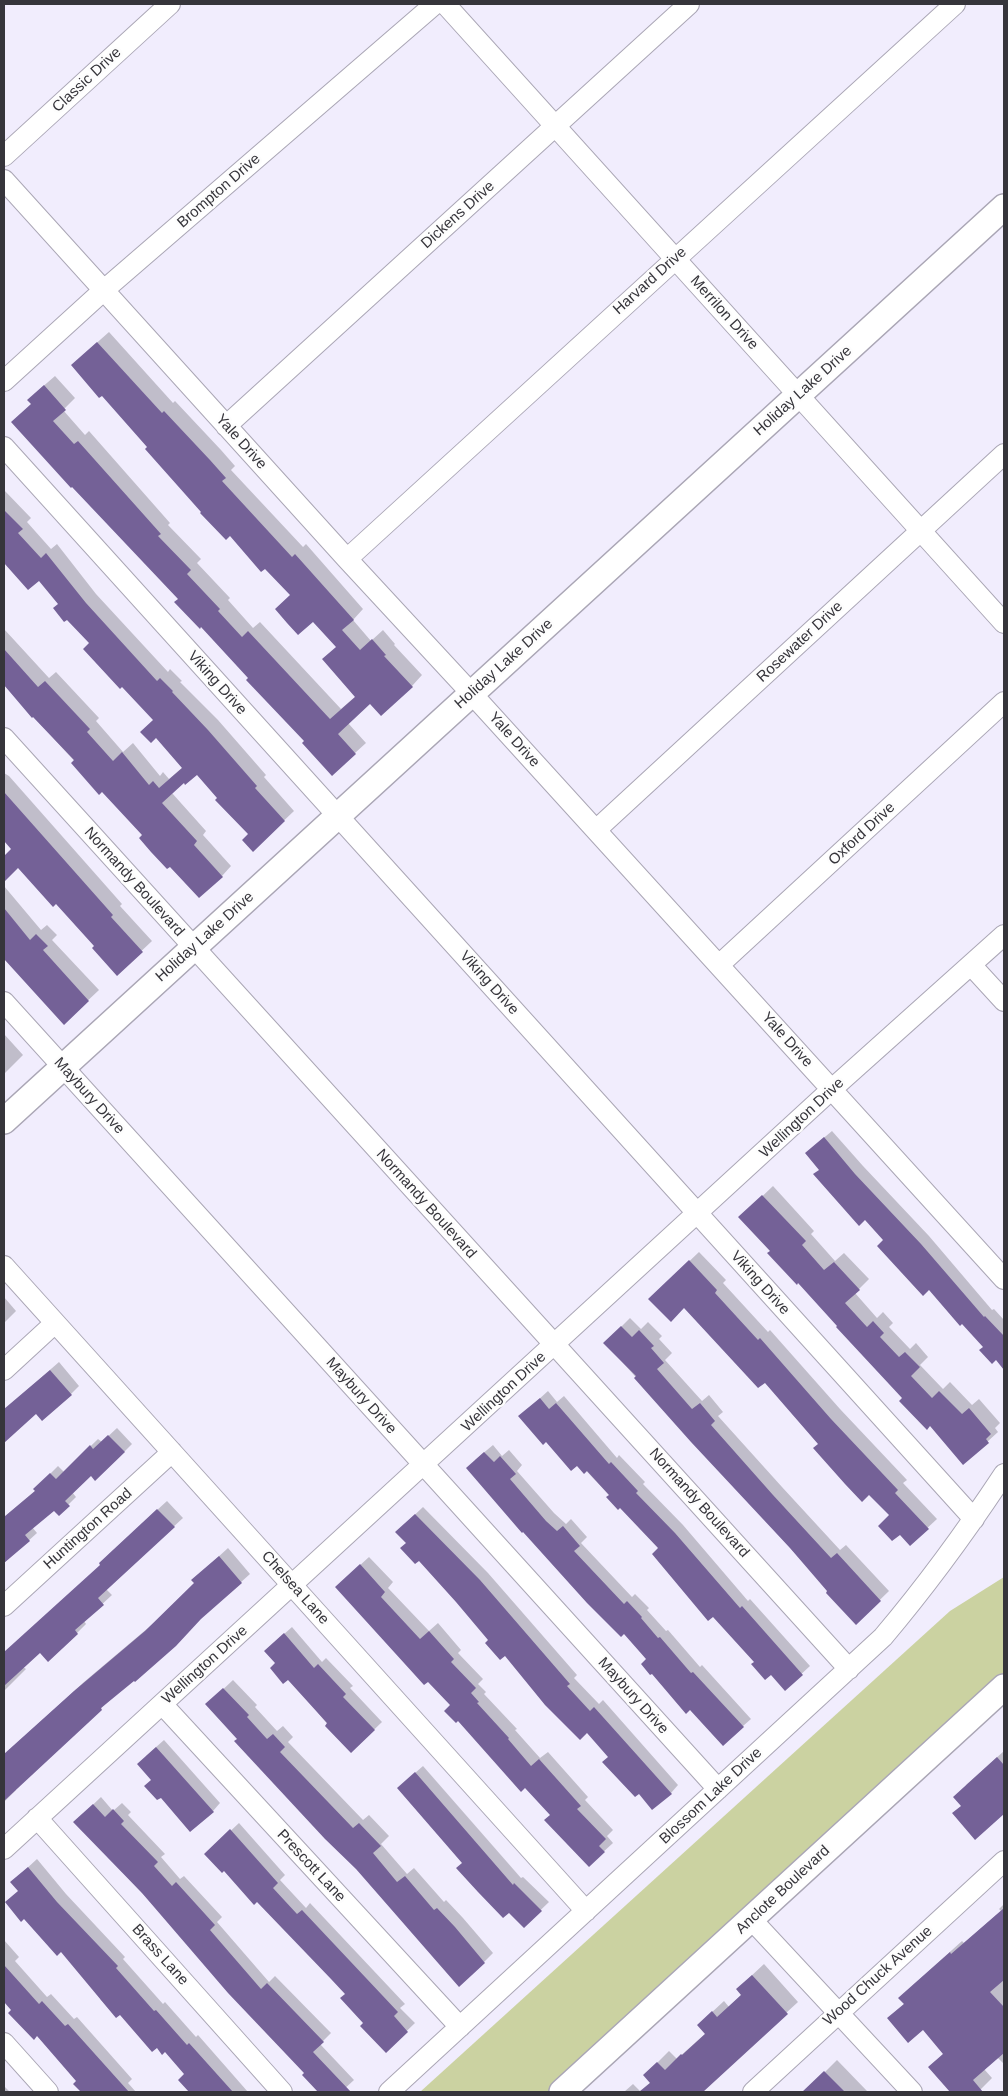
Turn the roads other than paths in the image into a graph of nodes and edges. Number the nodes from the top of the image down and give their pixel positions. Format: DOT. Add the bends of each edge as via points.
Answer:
graph roads {
  1 [pos="170,4"];
  2 [pos="435,4"];
  3 [pos="444,4"];
  4 [pos="689,4"];
  5 [pos="955,4"];
  6 [pos="556,126"];
  7 [pos="4,156"];
  8 [pos="4,180"];
  9 [pos="1004,206"];
  10 [pos="674,259"];
  11 [pos="104,290"];
  12 [pos="4,381"];
  13 [pos="798,395"];
  14 [pos="226,426"];
  15 [pos="4,447"];
  16 [pos="1004,454"];
  17 [pos="921,530"];
  18 [pos="347,559"];
  19 [pos="1004,623"];
  20 [pos="472,694"];
  21 [pos="1004,702"];
  22 [pos="4,738"];
  23 [pos="338,816"];
  24 [pos="596,830"];
  25 [pos="1004,935"];
  26 [pos="194,948"];
  27 [pos="719,965"];
  28 [pos="971,965"];
  29 [pos="1004,1001"];
  30 [pos="4,1002"];
  31 [pos="63,1067"];
  32 [pos="832,1090"];
  33 [pos="4,1121"];
  34 [pos="697,1214"];
  35 [pos="4,1266"];
  36 [pos="1004,1279"];
  37 [pos="55,1323"];
  38 [pos="555,1345"];
  39 [pos="4,1370"];
  40 [pos="172,1452"];
  41 [pos="424,1465"];
  42 [pos="1004,1474"];
  43 [pos="974,1519"];
  44 [pos="292,1585"];
  45 [pos="4,1606"];
  46 [pos="849,1669"];
  47 [pos="1004,1687"];
  48 [pos="162,1704"];
  49 [pos="718,1789"];
  50 [pos="37,1818"];
  51 [pos="4,1849"];
  52 [pos="1004,1861"];
  53 [pos="586,1910"];
  54 [pos="751,1919"];
  55 [pos="837,2014"];
  56 [pos="460,2027"];
  57 [pos="4,2044"];
  58 [pos="48,2092"];
  59 [pos="282,2092"];
  60 [pos="389,2092"];
  61 [pos="562,2092"];
  62 [pos="752,2092"];
  63 [pos="912,2092"];
  1 -- 7 [label="street, Classic Drive"];
  2 -- 11 [label="street, Brompton Drive"];
  3 -- 6 [label="street, Merrilon Drive"];
  4 -- 6 [label="street, Dickens Drive"];
  5 -- 10 [label="street, Harvard Drive"];
  6 -- 10 [label="street, Merrilon Drive"];
  6 -- 14 [label="street, Dickens Drive"];
  8 -- 11 [label="street, Yale Drive"];
  9 -- 13 [label="street, Holiday Lake Drive"];
  10 -- 13 [label="street, Merrilon Drive"];
  10 -- 18 [label="street, Harvard Drive"];
  11 -- 12 [label="street, Brompton Drive"];
  11 -- 14 [label="street, Yale Drive"];
  13 -- 17 [label="street, Merrilon Drive"];
  13 -- 20 [label="street, Holiday Lake Drive"];
  14 -- 18 [label="street, Yale Drive"];
  15 -- 23 [label="street, Viking Drive"];
  16 -- 17 [label="street, Rosewater Drive"];
  17 -- 19 [label="street, Merrilon Drive"];
  17 -- 24 [label="street, Rosewater Drive"];
  18 -- 20 [label="street, Yale Drive"];
  20 -- 23 [label="street, Holiday Lake Drive"];
  20 -- 24 [label="street, Yale Drive"];
  21 -- 27 [label="street, Oxford Drive"];
  22 -- 26 [label="street, Normandy Boulevard"];
  23 -- 26 [label="street, Holiday Lake Drive"];
  23 -- 34 [label="street, Viking Drive"];
  24 -- 27 [label="street, Yale Drive"];
  25 -- 28 [label="street, Wellington Drive"];
  26 -- 31 [label="street, Holiday Lake Drive"];
  26 -- 38 [label="street, Normandy Boulevard"];
  27 -- 32 [label="street, Yale Drive"];
  28 -- 29 [label="street"];
  28 -- 32 [label="street, Wellington Drive"];
  30 -- 31 [label="street, Maybury Drive"];
  31 -- 33 [label="street, Holiday Lake Drive"];
  31 -- 41 [label="street, Maybury Drive"];
  32 -- 34 [label="street, Wellington Drive"];
  32 -- 36 [label="street, Yale Drive"];
  34 -- 38 [label="street, Wellington Drive"];
  34 -- 43 [label="street, Viking Drive"];
  35 -- 37 [label="street, Chelsea Lane"];
  37 -- 39 [label="street"];
  37 -- 40 [label="street, Chelsea Lane"];
  38 -- 41 [label="street, Wellington Drive"];
  38 -- 46 [label="street, Normandy Boulevard"];
  40 -- 44 [label="street, Chelsea Lane"];
  40 -- 45 [label="street, Huntington Road"];
  41 -- 44 [label="street, Wellington Drive"];
  41 -- 49 [label="street, Maybury Drive"];
  42 -- 43 [label="street, Blossom Lake Drive"];
  43 -- 46 [label="street, Blossom Lake Drive" via="916,1598 883,1637"];
  44 -- 48 [label="street, Wellington Drive"];
  44 -- 53 [label="street, Chelsea Lane"];
  46 -- 49 [label="street, Blossom Lake Drive"];
  47 -- 54 [label="street, Anclote Boulevard"];
  48 -- 50 [label="street, Wellington Drive"];
  48 -- 56 [label="street, Prescott Lane"];
  49 -- 53 [label="street, Blossom Lake Drive"];
  50 -- 51 [label="street, Wellington Drive"];
  50 -- 59 [label="street, Brass Lane"];
  52 -- 55 [label="street, Wood Chuck Avenue"];
  53 -- 56 [label="street, Blossom Lake Drive"];
  54 -- 55 [label="street"];
  54 -- 61 [label="street, Anclote Boulevard"];
  55 -- 62 [label="street, Wood Chuck Avenue"];
  55 -- 63 [label="street"];
  56 -- 60 [label="street, Blossom Lake Drive"];
  57 -- 58 [label="street"];
}
